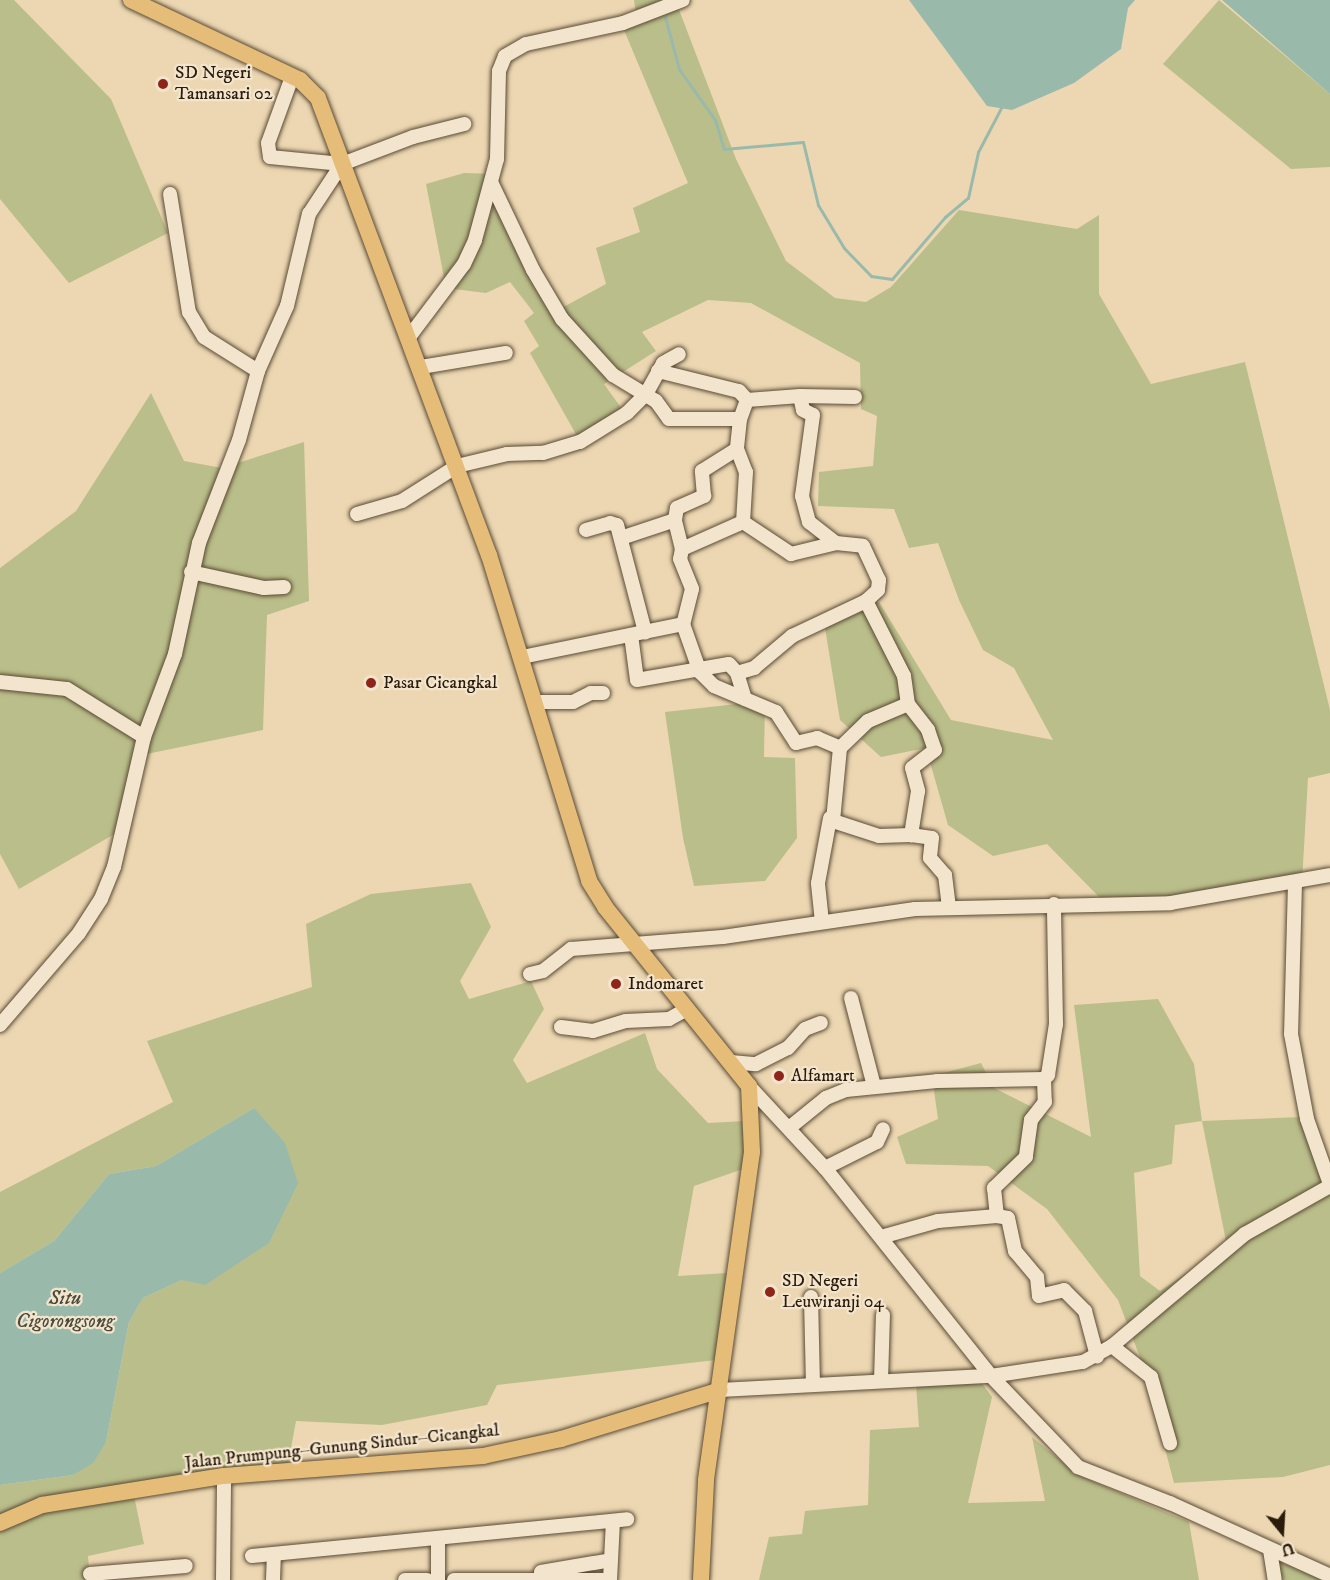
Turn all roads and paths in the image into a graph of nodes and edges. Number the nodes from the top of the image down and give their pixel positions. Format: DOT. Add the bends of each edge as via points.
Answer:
graph roads {
  1 [pos="131,0"];
  2 [pos="683,0"];
  3 [pos="292,77"];
  4 [pos="464,124"];
  5 [pos="342,164"];
  6 [pos="492,184"];
  7 [pos="170,194"];
  8 [pos="409,337"];
  9 [pos="506,353"];
  10 [pos="679,354"];
  11 [pos="421,367"];
  12 [pos="658,370"];
  13 [pos="258,371"];
  14 [pos="646,394"];
  15 [pos="800,396"];
  16 [pos="855,397"];
  17 [pos="747,400"];
  18 [pos="740,419"];
  19 [pos="737,449"];
  20 [pos="457,466"];
  21 [pos="357,514"];
  22 [pos="675,520"];
  23 [pos="743,522"];
  24 [pos="586,530"];
  25 [pos="621,538"];
  26 [pos="836,543"];
  27 [pos="682,549"];
  28 [pos="191,572"];
  29 [pos="284,587"];
  30 [pos="866,601"];
  31 [pos="684,624"];
  32 [pos="638,634"];
  33 [pos="522,657"];
  34 [pos="700,672"];
  35 [pos="737,673"];
  36 [pos="0,682"];
  37 [pos="603,693"];
  38 [pos="745,699"];
  39 [pos="535,702"];
  40 [pos="908,704"];
  41 [pos="144,738"];
  42 [pos="840,748"];
  43 [pos="830,818"];
  44 [pos="911,835"];
  45 [pos="1330,875"];
  46 [pos="1295,883"];
  47 [pos="1054,904"];
  48 [pos="949,907"];
  49 [pos="822,922"];
  50 [pos="634,943"];
  51 [pos="530,974"];
  52 [pos="851,998"];
  53 [pos="687,1009"];
  54 [pos="821,1023"];
  55 [pos="0,1025"];
  56 [pos="561,1027"];
  57 [pos="731,1062"];
  58 [pos="1044,1079"];
  59 [pos="749,1086"];
  60 [pos="874,1086"];
  61 [pos="789,1128"];
  62 [pos="883,1129"];
  63 [pos="825,1168"];
  64 [pos="1330,1185"];
  65 [pos="997,1216"];
  66 [pos="881,1237"];
  67 [pos="811,1297"];
  68 [pos="883,1316"];
  69 [pos="1112,1346"];
  70 [pos="1097,1356"];
  71 [pos="991,1376"];
  72 [pos="881,1381"];
  73 [pos="813,1383"];
  74 [pos="720,1389"];
  75 [pos="1170,1443"];
  76 [pos="224,1476"];
  77 [pos="0,1523"];
  78 [pos="438,1538"];
  79 [pos="1270,1550"];
  80 [pos="274,1554"];
  81 [pos="252,1556"];
  82 [pos="610,1560"];
  83 [pos="186,1566"];
  84 [pos="90,1574"];
  85 [pos="162,1575"];
  86 [pos="1330,1576"];
  87 [pos="512,1577"];
  88 [pos="222,1580"];
  89 [pos="273,1580"];
  90 [pos="405,1580"];
  91 [pos="427,1580"];
  92 [pos="438,1580"];
  93 [pos="454,1580"];
  94 [pos="603,1580"];
  95 [pos="610,1580"];
  96 [pos="701,1580"];
  97 [pos="1275,1580"];
  1 -- 3 [label="main road"];
  2 -- 6 [label="street" via="623,23 526,44 505,56 499,71 497,159"];
  3 -- 5 [label="main road" via="308,86 318,98"];
  3 -- 5 [label="street" via="268,143 270,157"];
  4 -- 5 [label="street" via="413,137"];
  5 -- 8 [label="main road"];
  5 -- 13 [label="street" via="309,214 286,306"];
  6 -- 8 [label="street" via="464,264"];
  6 -- 14 [label="street" via="533,270 562,318 613,375"];
  7 -- 13 [label="street" via="189,312 204,338"];
  8 -- 11 [label="main road"];
  9 -- 11 [label="street"];
  10 -- 12 [label="street" via="668,357"];
  11 -- 20 [label="main road"];
  12 -- 14 [label="street"];
  12 -- 17 [label="street" via="739,391"];
  13 -- 28 [label="street" via="240,440"];
  14 -- 18 [label="street" via="669,419"];
  14 -- 20 [label="street" via="627,413 571,447 507,454"];
  15 -- 16 [label="street"];
  15 -- 17 [label="street"];
  15 -- 26 [label="street" via="803,410 813,415 802,496 809,522"];
  17 -- 18 [label="street"];
  18 -- 19 [label="street"];
  19 -- 22 [label="street" via="702,471 704,496 678,508"];
  19 -- 23 [label="street" via="746,472"];
  20 -- 21 [label="street" via="402,501"];
  20 -- 33 [label="main road"];
  22 -- 25 [label="street"];
  22 -- 27 [label="street"];
  23 -- 26 [label="street" via="790,554"];
  23 -- 27 [label="street"];
  24 -- 25 [label="street" via="614,523"];
  25 -- 32 [label="street"];
  26 -- 30 [label="street" via="863,546 879,580 878,590"];
  27 -- 31 [label="street" via="680,559 692,589"];
  28 -- 29 [label="street" via="264,588"];
  28 -- 41 [label="street" via="175,654"];
  30 -- 35 [label="street" via="792,636 754,668"];
  30 -- 40 [label="street" via="904,676"];
  31 -- 32 [label="street"];
  31 -- 34 [label="street"];
  32 -- 33 [label="street"];
  32 -- 34 [label="street" via="637,680"];
  33 -- 39 [label="main road"];
  34 -- 35 [label="street" via="729,664"];
  34 -- 38 [label="street" via="714,686"];
  35 -- 38 [label="street"];
  36 -- 41 [label="street" via="68,689"];
  37 -- 39 [label="street" via="591,693 573,702"];
  38 -- 42 [label="street" via="776,712 796,744 817,738"];
  39 -- 50 [label="main road" via="586,873 605,907"];
  40 -- 42 [label="street" via="868,721"];
  40 -- 44 [label="street" via="928,730 936,750 912,768 918,791"];
  41 -- 55 [label="street" via="114,867 101,899 79,933"];
  42 -- 43 [label="street"];
  43 -- 44 [label="street" via="879,836"];
  43 -- 49 [label="street" via="818,883"];
  44 -- 48 [label="street" via="932,838 930,858 945,875"];
  45 -- 46 [label="street"];
  46 -- 47 [label="street" via="1171,903"];
  46 -- 64 [label="street" via="1291,1034 1302,1101"];
  47 -- 48 [label="street"];
  47 -- 58 [label="street" via="1056,1024 1048,1075"];
  48 -- 49 [label="street"];
  49 -- 50 [label="street" via="723,937"];
  50 -- 51 [label="street" via="571,949 543,971"];
  50 -- 53 [label="main road"];
  52 -- 60 [label="street"];
  53 -- 56 [label="street" via="669,1019 626,1021 593,1031"];
  53 -- 57 [label="main road"];
  54 -- 57 [label="street" via="806,1029 788,1048 756,1064"];
  57 -- 59 [label="main road"];
  58 -- 60 [label="street"];
  58 -- 65 [label="street" via="1045,1102 1031,1120 1026,1157 994,1188"];
  59 -- 61 [label="street"];
  59 -- 74 [label="main road" via="752,1152"];
  60 -- 61 [label="street" via="826,1098"];
  61 -- 63 [label="street"];
  62 -- 63 [label="street" via="877,1142"];
  63 -- 66 [label="street"];
  64 -- 69 [label="street" via="1245,1234"];
  65 -- 66 [label="street" via="938,1221"];
  65 -- 70 [label="street" via="1008,1218 1015,1251 1037,1277 1039,1296 1064,1290 1085,1311"];
  66 -- 71 [label="street"];
  67 -- 73 [label="street"];
  68 -- 72 [label="street"];
  69 -- 70 [label="street"];
  69 -- 75 [label="street" via="1151,1377"];
  70 -- 71 [label="street"];
  71 -- 72 [label="street"];
  71 -- 79 [label="street" via="1078,1467 1170,1503"];
  72 -- 73 [label="street"];
  73 -- 74 [label="street"];
  74 -- 76 [label="main road, Jalan Prumpung–Gunung Sindur–Cicangkal" via="561,1439 483,1456"];
  74 -- 96 [label="main road" via="706,1481"];
  76 -- 77 [label="main road, Jalan Prumpung–Gunung Sindur–Cicangkal" via="42,1505"];
  76 -- 88 [label="street"];
  78 -- 80 [label="street"];
  78 -- 82 [label="street" via="620,1520"];
  78 -- 92 [label="street"];
  79 -- 86 [label="street"];
  79 -- 97 [label="street"];
  80 -- 81 [label="street"];
  80 -- 89 [label="street"];
  82 -- 87 [label="street"];
  82 -- 95 [label="street"];
  83 -- 85 [label="street"];
  84 -- 85 [label="street"];
  87 -- 93 [label="street"];
  87 -- 94 [label="street"];
  90 -- 91 [label="street"];
}
